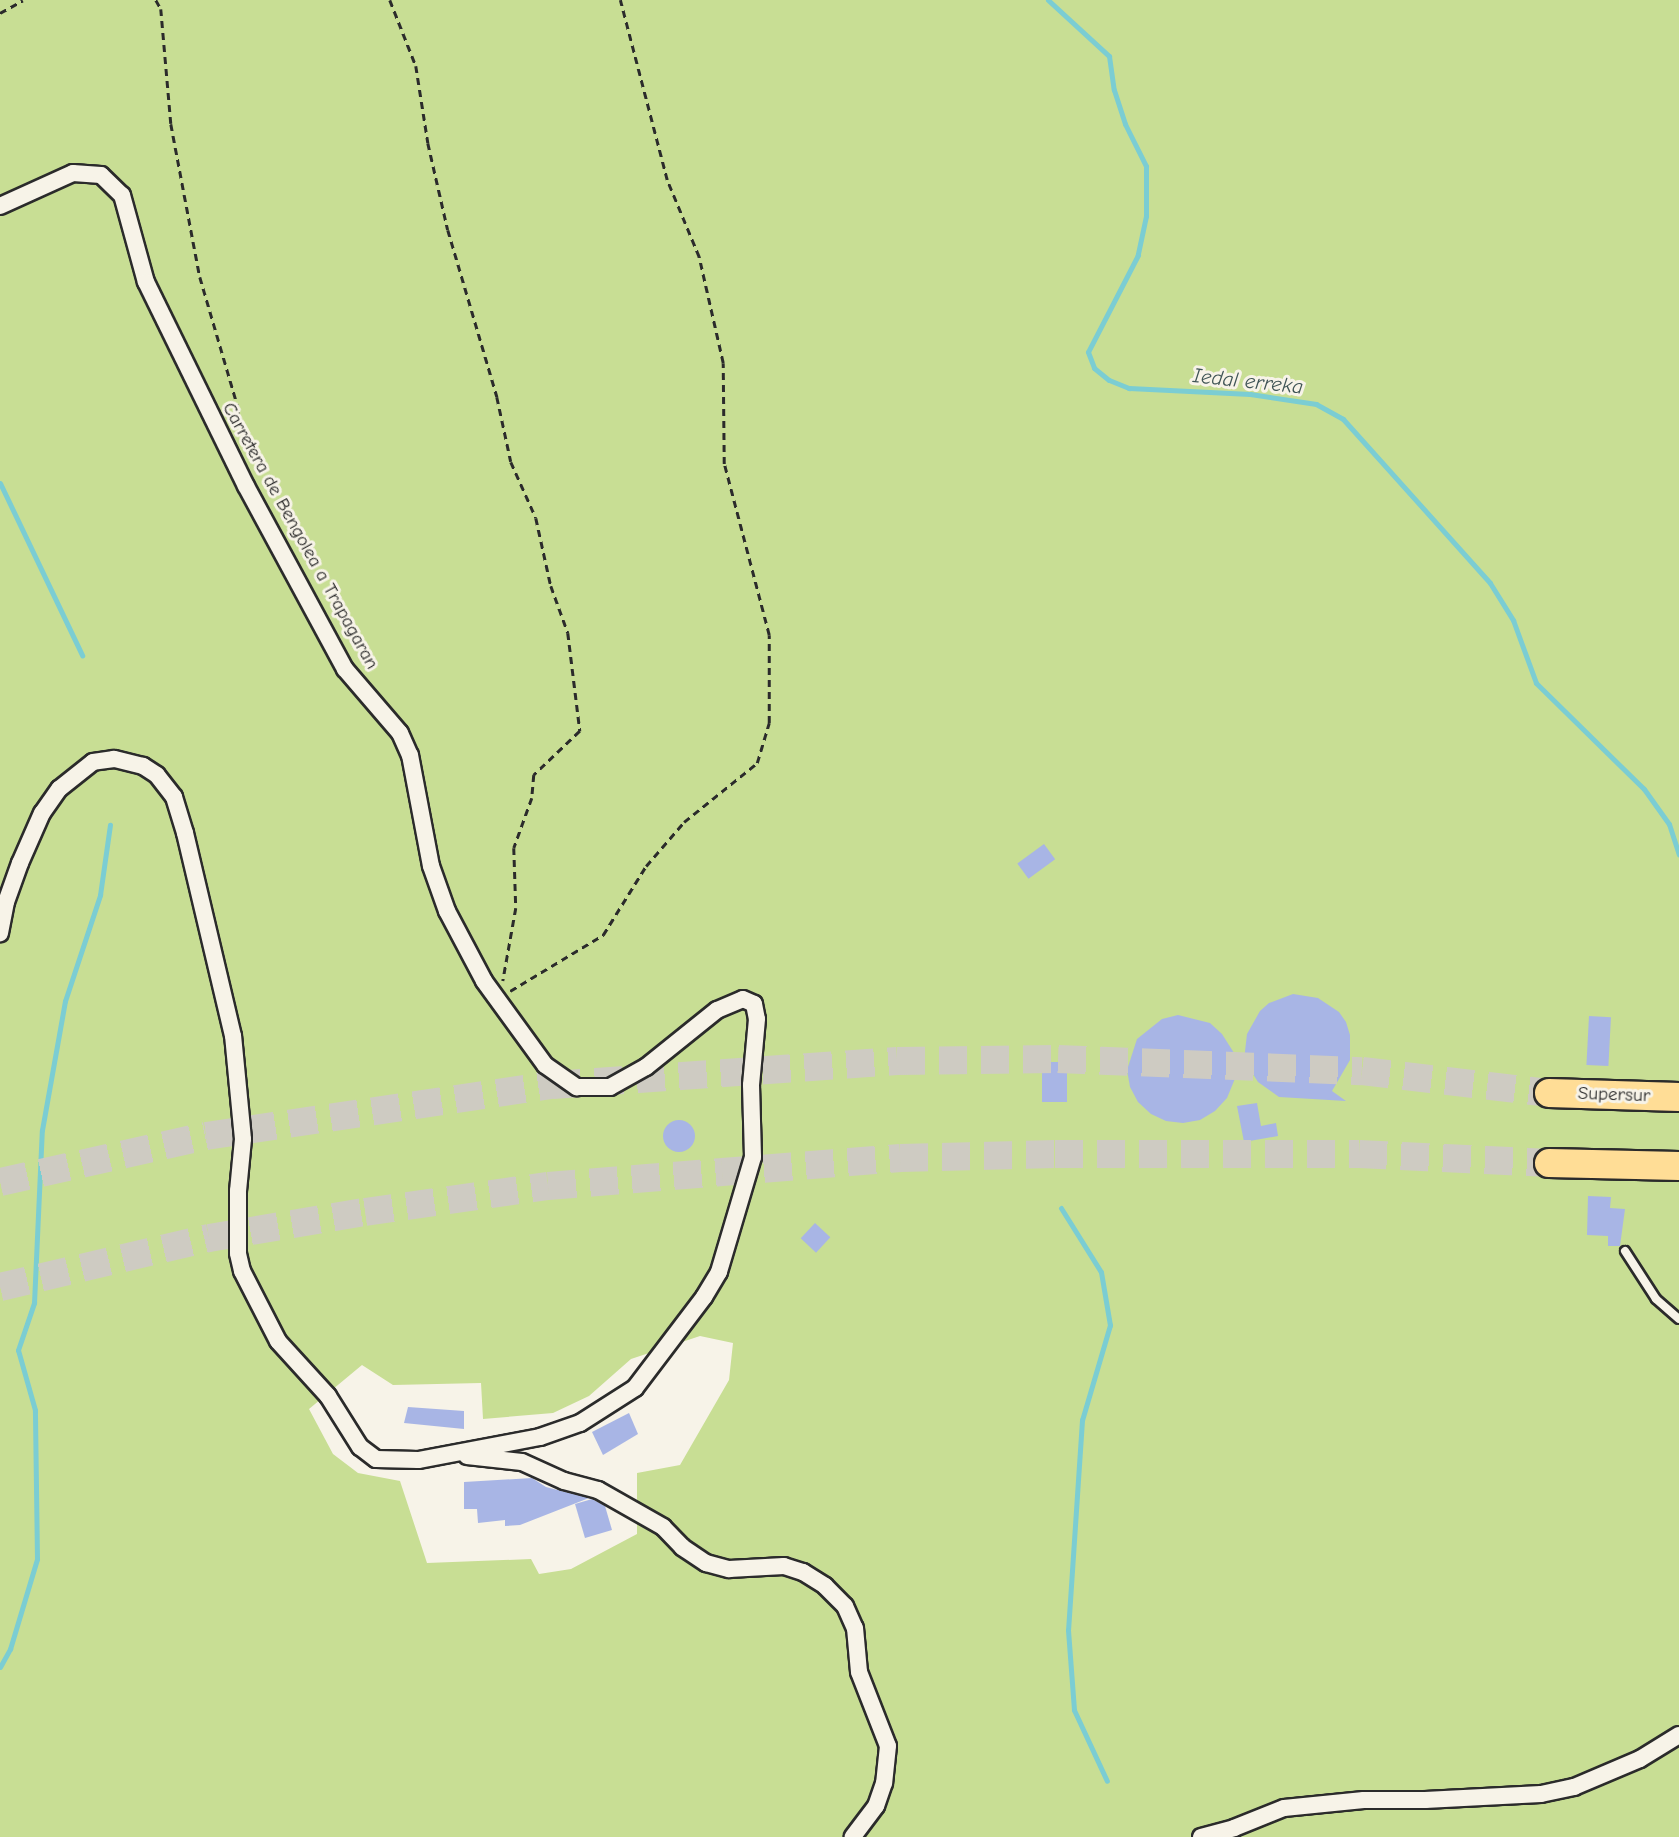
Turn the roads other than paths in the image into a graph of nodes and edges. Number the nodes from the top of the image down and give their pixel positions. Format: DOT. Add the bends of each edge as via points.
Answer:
graph roads {
  1 [pos="0,206"];
  2 [pos="0,933"];
  3 [pos="1549,1093"];
  4 [pos="1679,1097"];
  5 [pos="1549,1163"];
  6 [pos="1679,1166"];
  7 [pos="1625,1251"];
  8 [pos="1679,1319"];
  9 [pos="448,1454"];
  10 [pos="1679,1735"];
  11 [pos="853,1837"];
  12 [pos="1201,1837"];
  1 -- 9 [label="street, Carretera de Bengolea a Trapagaran" via="73,173 101,176 122,195 146,282 246,486 345,669 400,733 410,755 431,866 447,911 484,981 545,1065 578,1087 595,1089 630,1078 718,1010 743,999 754,1004 753,1157 719,1272 704,1297 635,1388 580,1423 540,1437"];
  2 -- 9 [label="street, Carretera de Bengolea a Trapagaran" via="20,863 58,789 93,762 114,760 143,766 158,775 174,797 185,833 233,1036 243,1139 238,1191 242,1272 278,1342 328,1396 360,1447 376,1459 418,1460"];
  3 -- 4 [label="highway, Supersur"];
  5 -- 6 [label="highway"];
  7 -- 8 [label="lane" via="1656,1299"];
  9 -- 11 [label="street" via="522,1462 598,1490 663,1527 706,1563 729,1570 784,1566 825,1586 845,1606 855,1628 859,1672 888,1746 876,1806"];
  10 -- 12 [label="street" via="1640,1759 1574,1787 1541,1794 1364,1800 1284,1808"];
}
